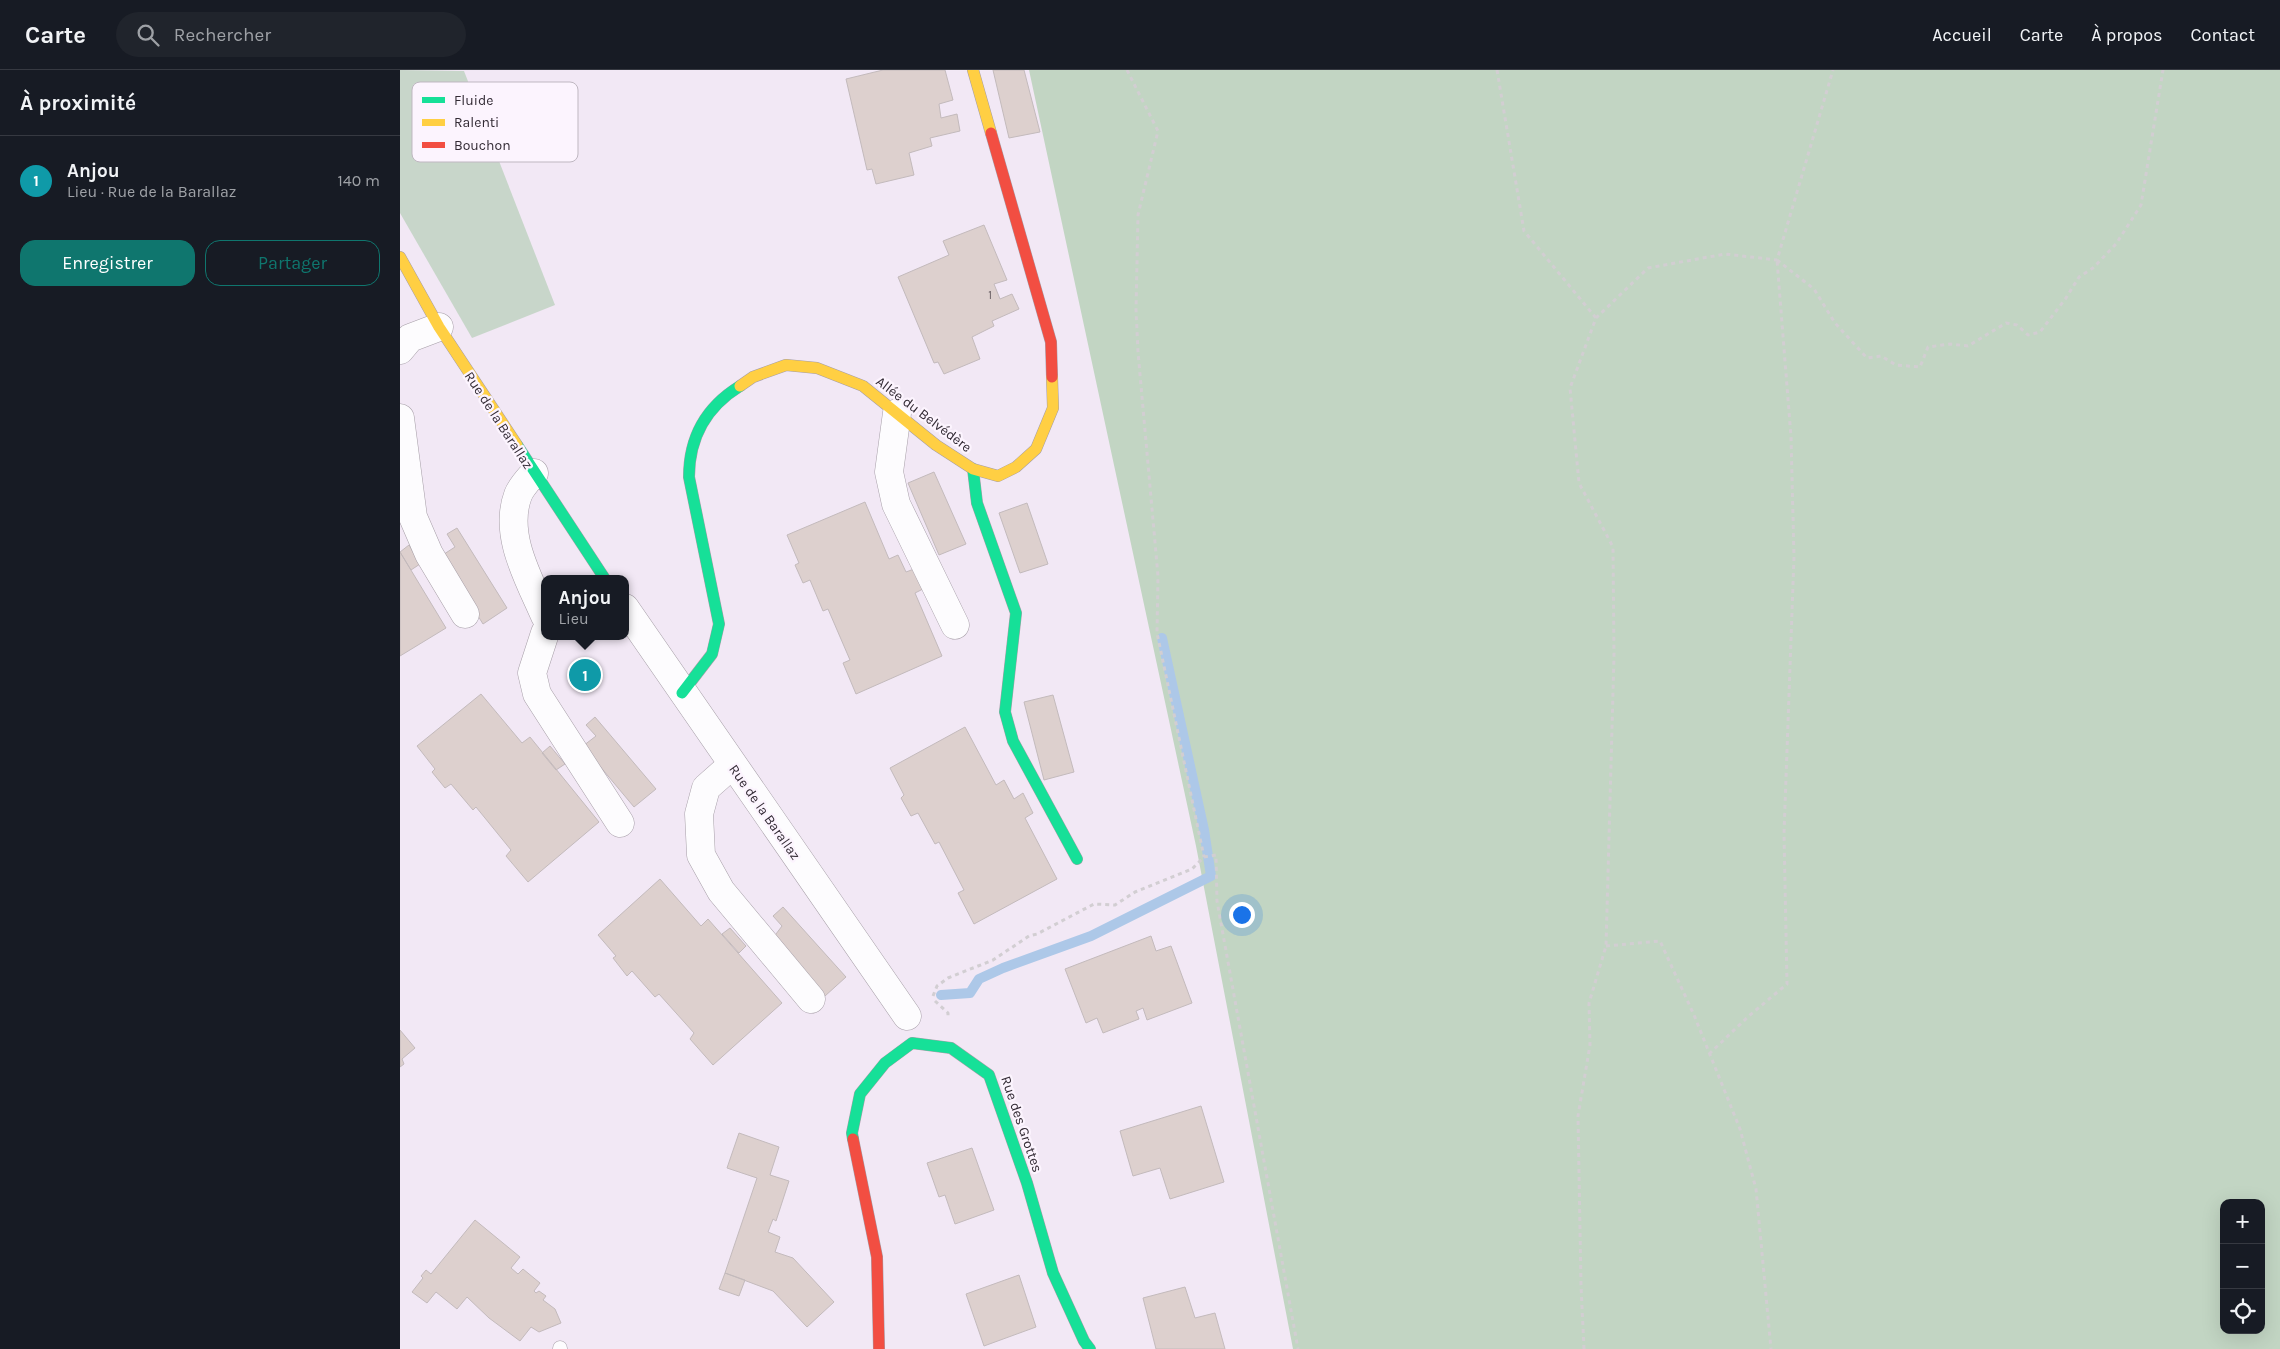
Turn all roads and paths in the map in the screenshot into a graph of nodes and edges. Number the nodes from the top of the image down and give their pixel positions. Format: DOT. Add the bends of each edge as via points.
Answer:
graph roads {
  1 [pos="973,70"];
  2 [pos="1127,70"];
  3 [pos="1497,70"];
  4 [pos="1833,70"];
  5 [pos="2163,70"];
  6 [pos="400,257"];
  7 [pos="1777,260"];
  8 [pos="1596,318"];
  9 [pos="439,328"];
  10 [pos="400,350"];
  11 [pos="897,413"];
  12 [pos="400,418"];
  13 [pos="973,469"];
  14 [pos="534,473"];
  15 [pos="602,575"];
  16 [pos="541,607"];
  17 [pos="466,614"];
  18 [pos="629,614"];
  19 [pos="955,625"];
  20 [pos="543,640"];
  21 [pos="682,693"];
  22 [pos="732,765"];
  23 [pos="620,824"];
  24 [pos="1204,857"];
  25 [pos="1077,860"];
  26 [pos="1606,946"];
  27 [pos="811,999"];
  28 [pos="907,1016"];
  29 [pos="941,1047"];
  30 [pos="1710,1054"];
  31 [pos="878,1349"];
  32 [pos="1090,1349"];
  33 [pos="1298,1349"];
  34 [pos="1584,1349"];
  35 [pos="1772,1349"];
  1 -- 13 [label="street, Allée du Belvédère" via="1051,342 1053,408 1036,449 1016,467 998,476"];
  2 -- 24 [label="path" via="1158,131 1138,215 1136,310 1158,576 1157,633"];
  3 -- 8 [label="path" via="1524,231"];
  4 -- 7 [label="path"];
  5 -- 7 [label="path" via="2141,205 2116,244 2094,268 2079,277 2040,332 2028,335 2017,325 2006,323 1968,346 1928,346 1920,368 1896,365 1881,356 1867,358 1835,323 1814,289"];
  6 -- 9 [label="street, Rue de la Barallaz"];
  7 -- 8 [label="path" via="1725,254 1648,268"];
  7 -- 30 [label="path" via="1791,438 1794,557 1784,833 1787,984 1750,1014"];
  8 -- 26 [label="path" via="1570,395 1579,483 1613,547 1612,772"];
  9 -- 10 [label="street" via="410,338"];
  9 -- 14 [label="street, Rue de la Barallaz"];
  11 -- 13 [label="street, Allée du Belvédère" via="936,445"];
  11 -- 19 [label="street" via="889,472 896,504"];
  11 -- 21 [label="street, Allée du Belvédère" via="863,386 818,368 786,366 753,377 723,396 702,422 688,455 689,477 719,624 718,642 712,658"];
  12 -- 17 [label="street" via="413,517 429,554"];
  13 -- 25 [label="street" via="977,503 1016,614 1005,712 1013,741"];
  14 -- 15 [label="street, Rue de la Barallaz"];
  14 -- 16 [label="street" via="518,494 512,525 524,567"];
  18 -- 21 [label="street, Rue de la Barallaz"];
  20 -- 23 [label="street" via="532,673 537,694"];
  21 -- 22 [label="street, Rue de la Barallaz"];
  22 -- 27 [label="street" via="706,788 699,814 701,855 721,891"];
  22 -- 28 [label="street, Rue de la Barallaz"];
  24 -- 29 [label="path" via="1179,876 1135,892 1115,905 1094,904 1029,936 993,960 936,986 932,994 934,1000 948,1013"];
  24 -- 33 [label="path" via="1216,855 1217,900"];
  26 -- 30 [label="path" via="1660,941"];
  26 -- 34 [label="path" via="1589,1003 1590,1045 1578,1116"];
  29 -- 31 [label="street, Rue des Grottes" via="912,1042 885,1063 860,1094 852,1133 877,1257"];
  29 -- 32 [label="street, Rue des Grottes" via="951,1048 989,1075 1027,1183 1053,1273"];
  30 -- 35 [label="path" via="1740,1129 1756,1189"];
}
